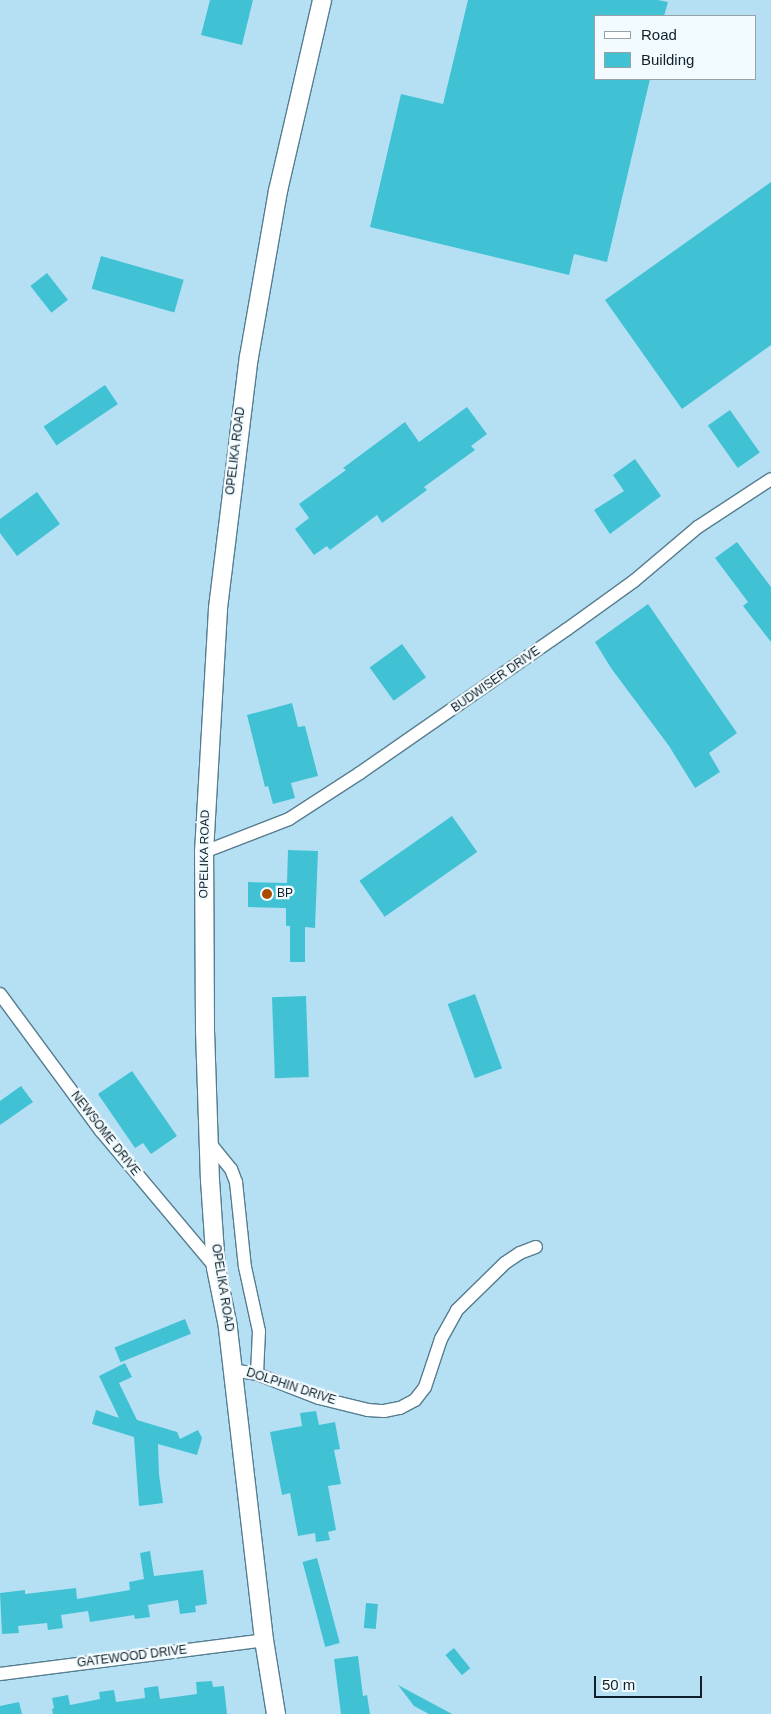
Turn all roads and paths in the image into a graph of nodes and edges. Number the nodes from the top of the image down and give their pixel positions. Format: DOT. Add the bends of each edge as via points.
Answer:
graph roads {
  1 [pos="322,0"];
  2 [pos="771,479"];
  3 [pos="204,852"];
  4 [pos="1,996"];
  5 [pos="209,1142"];
  6 [pos="536,1247"];
  7 [pos="216,1268"];
  8 [pos="232,1370"];
  9 [pos="257,1374"];
  10 [pos="264,1640"];
  11 [pos="0,1674"];
  12 [pos="276,1714"];
  1 -- 3 [label="main road, OPELIKA ROAD" via="278,191 241,413 218,608"];
  2 -- 3 [label="street, BUDWISER DRIVE" via="698,527 634,581 566,630 360,773 289,818"];
  3 -- 5 [label="main road, OPELIKA ROAD"];
  4 -- 7 [label="street, NEWSOME DRIVE" via="101,1131"];
  5 -- 7 [label="main road, OPELIKA ROAD"];
  5 -- 9 [label="street" via="231,1169 236,1182 245,1267 259,1331"];
  6 -- 9 [label="street, DOLPHIN DRIVE" via="520,1253 506,1264 457,1310 441,1339 425,1388 415,1400 400,1408 368,1410 319,1398"];
  7 -- 8 [label="main road, OPELIKA ROAD" via="228,1327"];
  8 -- 9 [label="street, DOLPHIN DRIVE"];
  8 -- 10 [label="main road, OPELIKA ROAD"];
  10 -- 11 [label="street, GATEWOOD DRIVE"];
  10 -- 12 [label="main road, OPELIKA ROAD"];
}
